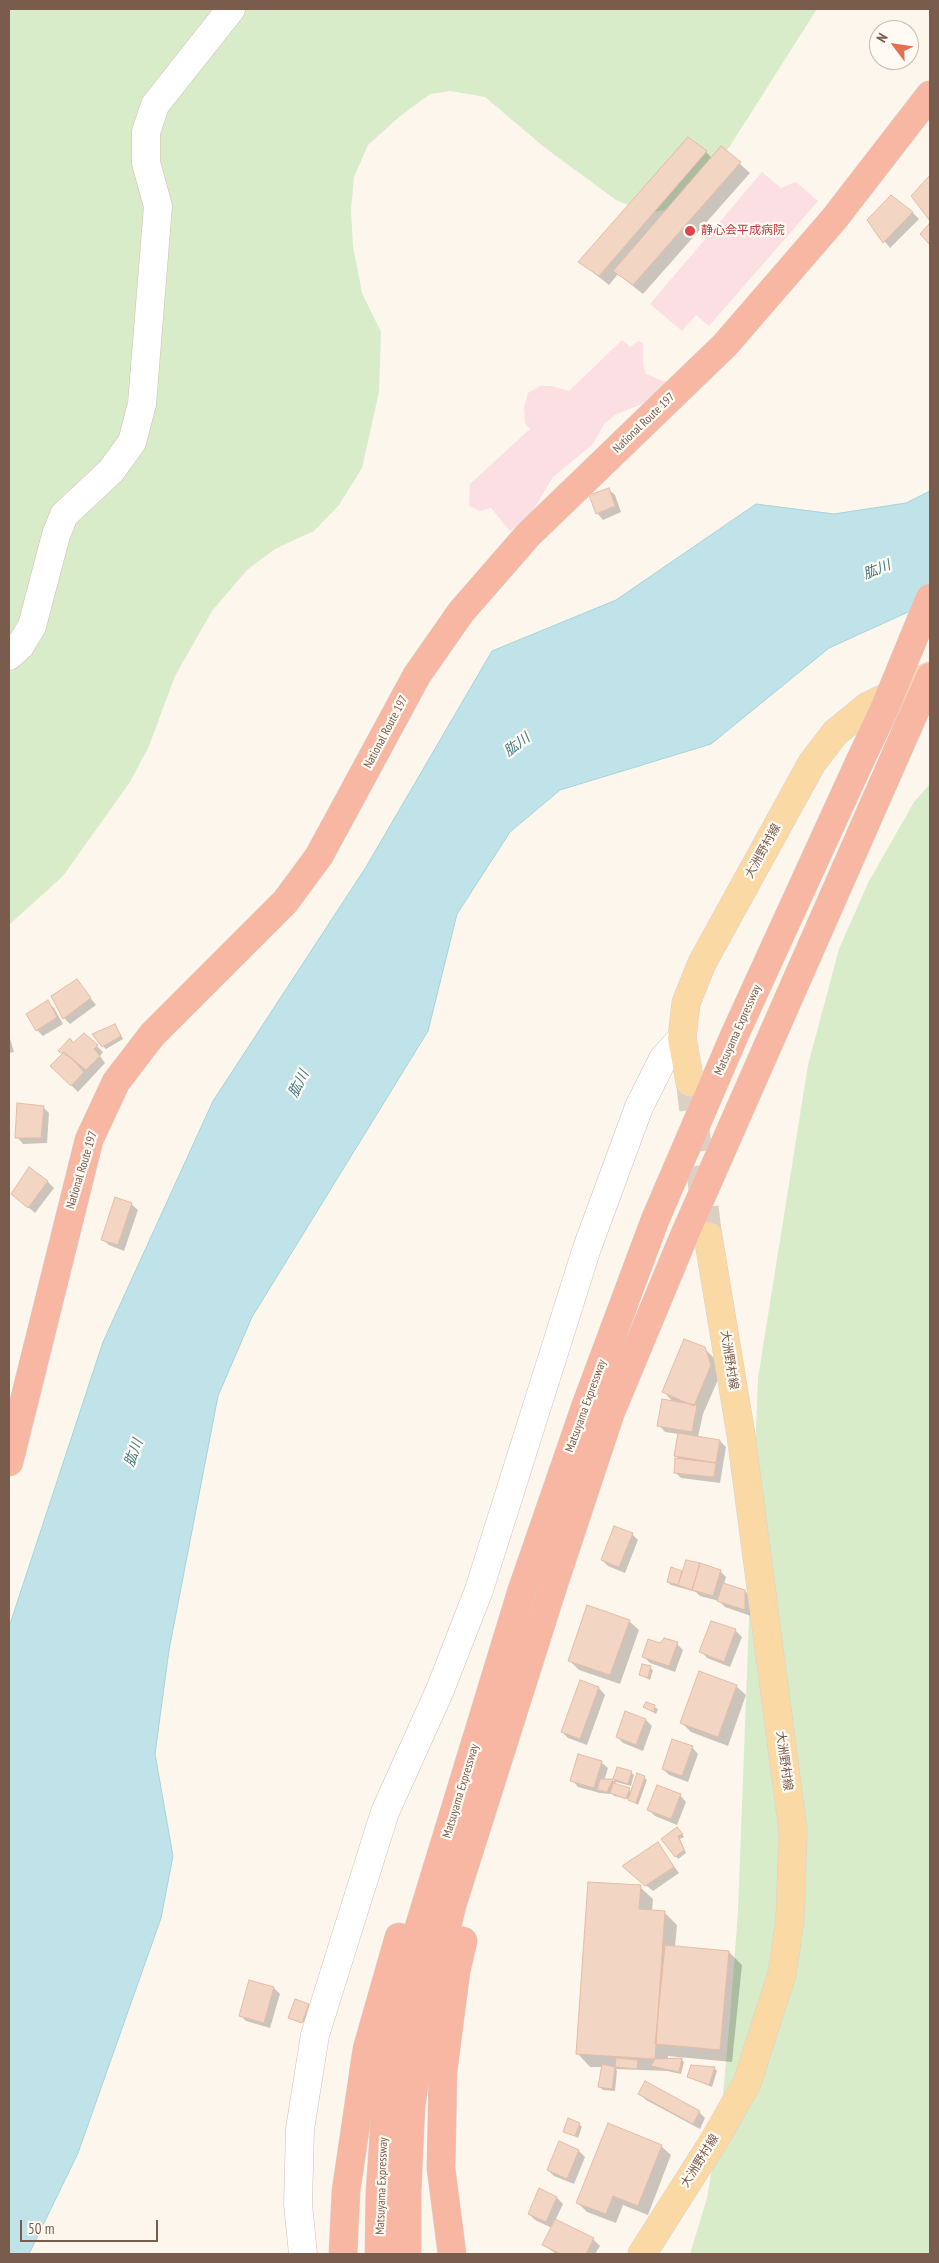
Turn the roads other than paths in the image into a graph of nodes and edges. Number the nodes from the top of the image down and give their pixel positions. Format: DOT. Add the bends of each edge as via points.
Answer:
graph roads {
  1 [pos="231,9"];
  2 [pos="930,95"];
  3 [pos="930,598"];
  4 [pos="9,656"];
  5 [pos="930,677"];
  6 [pos="682,1038"];
  7 [pos="690,1082"];
  8 [pos="708,1236"];
  9 [pos="9,1462"];
  10 [pos="516,1701"];
  11 [pos="487,1704"];
  12 [pos="303,2254"];
  13 [pos="342,2254"];
  14 [pos="379,2254"];
  15 [pos="407,2254"];
  16 [pos="452,2254"];
  17 [pos="642,2254"];
  1 -- 4 [label="street" via="155,105 146,132 146,163 158,206 142,404 132,442 111,471 64,515 32,626 20,646"];
  2 -- 9 [label="highway, National Route 197" via="834,219 725,345 528,535 461,612 417,675 319,856 285,902 152,1035 116,1082 89,1140"];
  3 -- 11 [label="highway, Matsuyama Expressway, bridge" via="884,710 735,1034 656,1220 586,1405 522,1590"];
  5 -- 6 [label="main road, 大洲野村線" via="868,706 835,733 812,763 702,963 686,1003"];
  5 -- 10 [label="highway, Matsuyama Expressway" via="684,1236 610,1414"];
  6 -- 7 [label="main road, 大洲野村線"];
  6 -- 12 [label="street" via="663,1059 639,1107 587,1248 479,1590 440,1690 385,1812 315,2035 300,2129 298,2204"];
  8 -- 17 [label="main road, 大洲野村線" via="741,1435 793,1831 790,1920 782,1974 747,2083"];
  10 -- 15 [label="highway, Matsuyama Expressway" via="452,1906 425,2019 411,2105 406,2192"];
  10 -- 16 [label="highway" via="498,1795 456,1971 443,2071 441,2168"];
  11 -- 13 [label="highway" via="439,1813 408,1902 367,2049 346,2191"];
  11 -- 14 [label="highway, Matsuyama Expressway" via="416,1936 399,2015 386,2104"];
}
